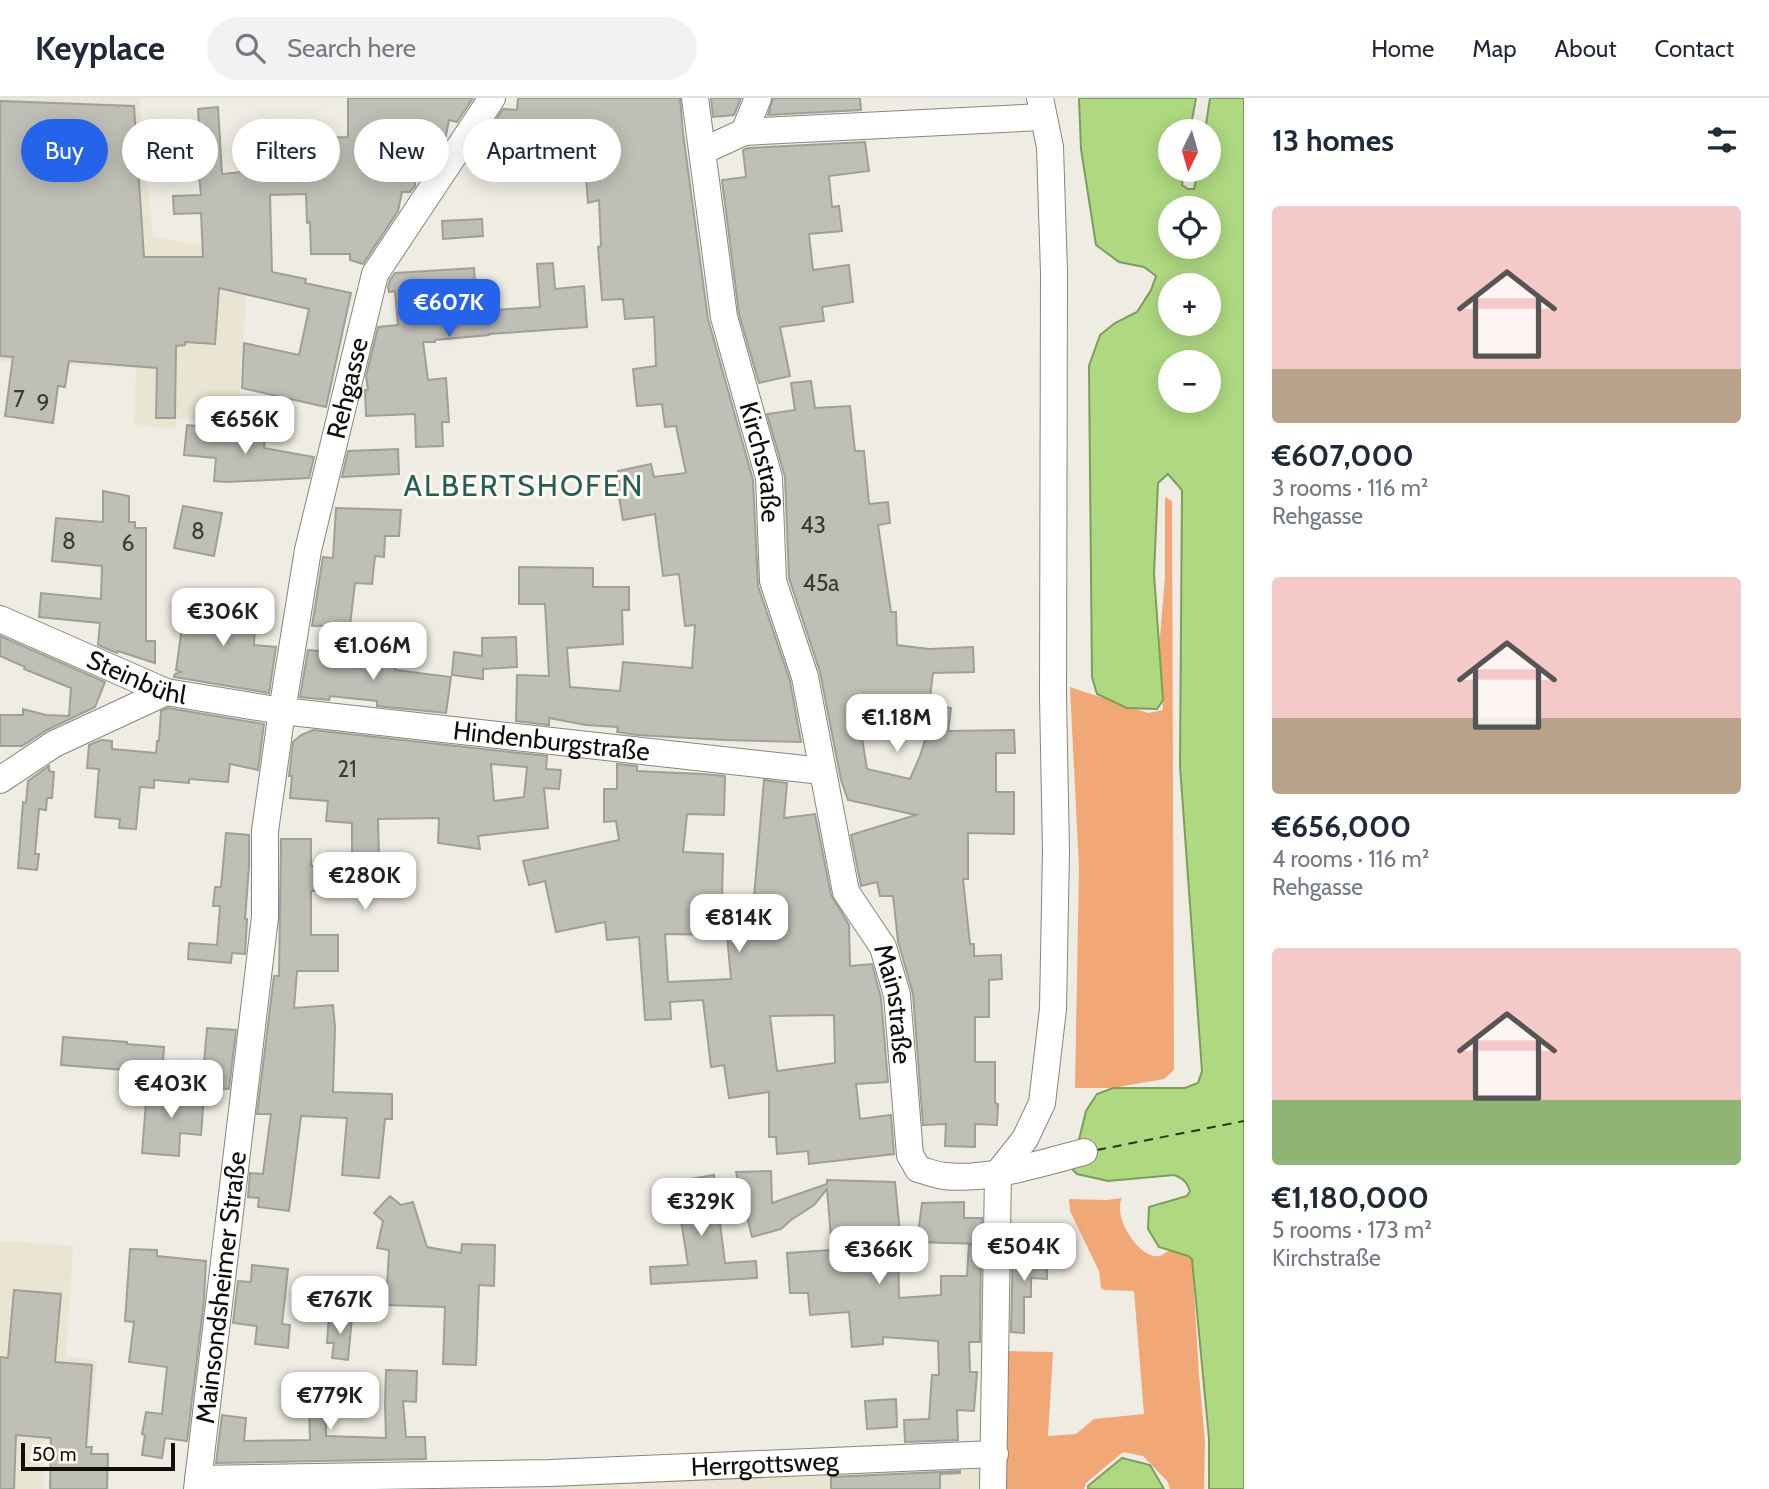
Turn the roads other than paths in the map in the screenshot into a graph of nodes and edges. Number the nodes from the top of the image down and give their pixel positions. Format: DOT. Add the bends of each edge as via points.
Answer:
graph roads {
  1 [pos="492,98"];
  2 [pos="695,98"];
  3 [pos="758,98"];
  4 [pos="1042,108"];
  5 [pos="744,132"];
  6 [pos="703,151"];
  7 [pos="0,619"];
  8 [pos="166,692"];
  9 [pos="282,711"];
  10 [pos="822,771"];
  11 [pos="0,780"];
  12 [pos="1084,1152"];
  13 [pos="998,1173"];
  14 [pos="995,1454"];
  15 [pos="550,1481"];
  16 [pos="198,1484"];
  17 [pos="993,1489"];
  1 -- 9 [label="street, Rehgasse" via="376,274 308,550"];
  2 -- 6 [label="street, Kirchstraße"];
  3 -- 5 [label="street"];
  4 -- 5 [label="street"];
  4 -- 13 [label="street" via="1050,147 1054,272 1053,1009 1042,1103 1025,1139"];
  5 -- 6 [label="street"];
  6 -- 10 [label="street, Kirchstraße" via="724,317 769,478 774,581 805,677"];
  7 -- 8 [label="street, Steinbühl"];
  8 -- 9 [label="street, Steinbühl"];
  8 -- 11 [label="street" via="54,744"];
  9 -- 10 [label="street, Hindenburgstraße"];
  9 -- 16 [label="street, Mainsondsheimer Straße" via="265,831 265,917"];
  10 -- 13 [label="street, Mainstraße" via="846,892 883,947 897,995 910,1155 918,1168 943,1176"];
  12 -- 13 [label="street, Mainstraße"];
  13 -- 14 [label="street"];
  14 -- 15 [label="street, Herrgottsweg"];
  14 -- 17 [label="street"];
  15 -- 16 [label="street, Herrgottsweg"];
}
